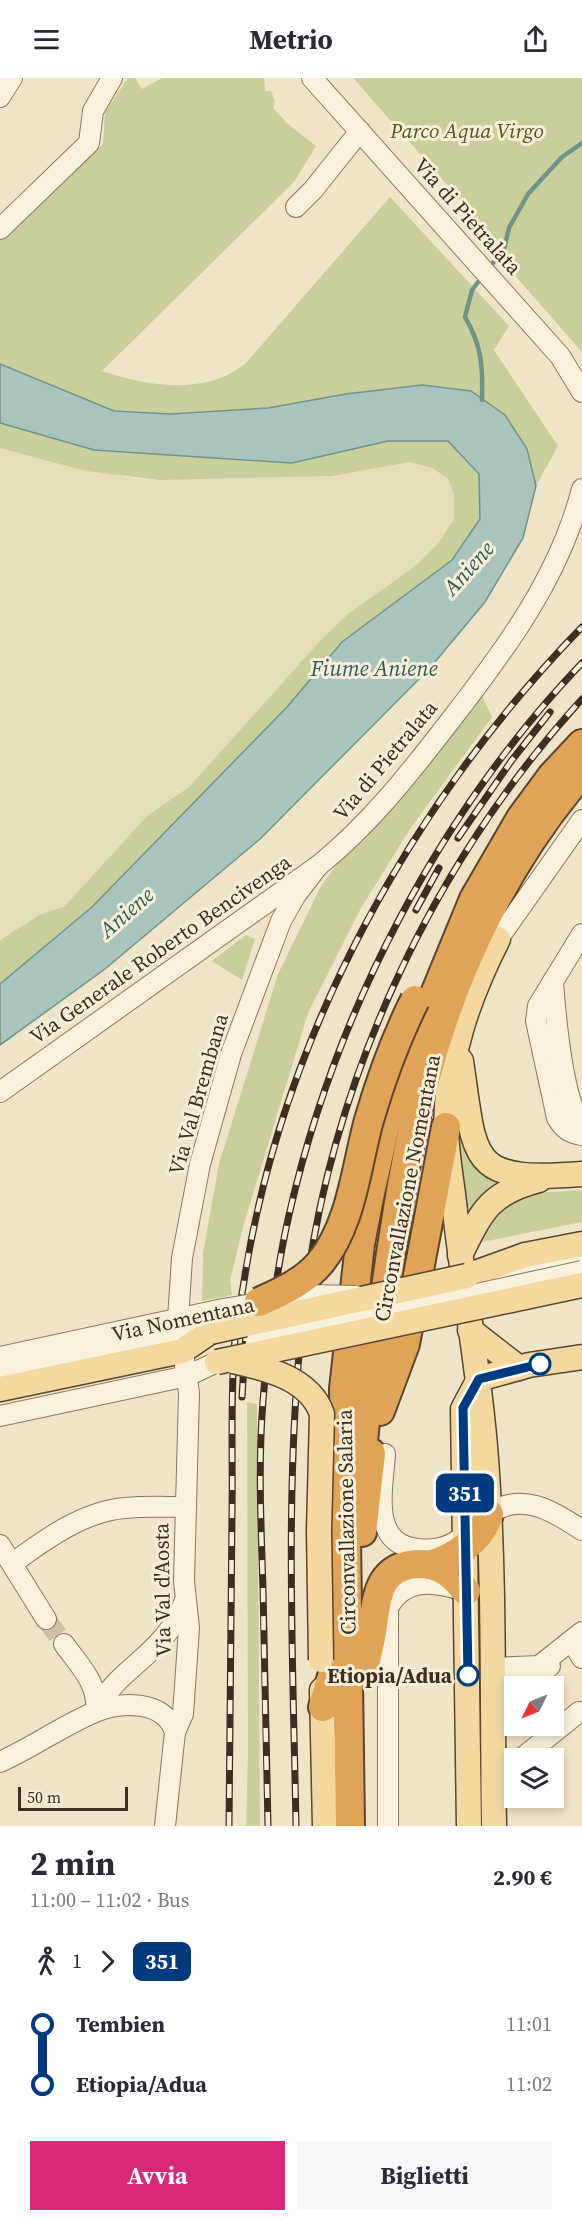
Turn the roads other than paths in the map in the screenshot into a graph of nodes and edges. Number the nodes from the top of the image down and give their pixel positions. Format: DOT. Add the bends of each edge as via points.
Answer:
graph roads {
  1 [pos="12,78"];
  2 [pos="112,78"];
  3 [pos="312,78"];
  4 [pos="0,97"];
  5 [pos="360,131"];
  6 [pos="296,207"];
  7 [pos="0,229"];
  8 [pos="582,392"];
  9 [pos="582,489"];
  10 [pos="582,733"];
  11 [pos="576,759"];
  12 [pos="582,795"];
  13 [pos="582,820"];
  14 [pos="318,866"];
  15 [pos="474,899"];
  16 [pos="248,915"];
  17 [pos="582,934"];
  18 [pos="274,939"];
  19 [pos="498,939"];
  20 [pos="553,981"];
  21 [pos="458,1041"];
  22 [pos="0,1092"];
  23 [pos="582,1123"];
  24 [pos="446,1127"];
  25 [pos="582,1135"];
  26 [pos="582,1174"];
  27 [pos="553,1176"];
  28 [pos="582,1244"];
  29 [pos="582,1261"];
  30 [pos="463,1265"];
  31 [pos="582,1271"];
  32 [pos="582,1285"];
  33 [pos="367,1297"];
  34 [pos="259,1302"];
  35 [pos="470,1330"];
  36 [pos="207,1350"];
  37 [pos="376,1355"];
  38 [pos="0,1357"];
  39 [pos="582,1357"];
  40 [pos="346,1362"];
  41 [pos="519,1368"];
  42 [pos="0,1375"];
  43 [pos="479,1379"];
  44 [pos="0,1389"];
  45 [pos="0,1401"];
  46 [pos="0,1416"];
  47 [pos="385,1454"];
  48 [pos="185,1507"];
  49 [pos="489,1514"];
  50 [pos="582,1530"];
  51 [pos="362,1532"];
  52 [pos="465,1539"];
  53 [pos="0,1545"];
  54 [pos="429,1565"];
  55 [pos="18,1570"];
  56 [pos="466,1591"];
  57 [pos="185,1600"];
  58 [pos="346,1604"];
  59 [pos="51,1615"];
  60 [pos="581,1645"];
  61 [pos="548,1663"];
  62 [pos="364,1668"];
  63 [pos="492,1668"];
  64 [pos="534,1676"];
  65 [pos="111,1689"];
  66 [pos="498,1704"];
  67 [pos="323,1707"];
  68 [pos="468,1708"];
  69 [pos="96,1711"];
  70 [pos="581,1713"];
  71 [pos="175,1732"];
  72 [pos="535,1748"];
  73 [pos="0,1761"];
  74 [pos="504,1768"];
  75 [pos="165,1826"];
  76 [pos="325,1826"];
  77 [pos="350,1826"];
  78 [pos="368,1826"];
  79 [pos="388,1826"];
  80 [pos="469,1826"];
  81 [pos="494,1826"];
  1 -- 4 [label="street"];
  2 -- 7 [label="street" via="93,111 89,143"];
  3 -- 5 [label="street, Via di Pietralata"];
  5 -- 6 [label="street"];
  5 -- 8 [label="street, Via di Pietralata" via="560,356"];
  9 -- 14 [label="street, Via di Pietralata" via="550,575 498,656 379,808"];
  10 -- 11 [label="highway"];
  11 -- 15 [label="highway, Circonvallazione Nomentana" via="511,832"];
  11 -- 37 [label="highway, Circonvallazione Nomentana" via="518,860 464,968 438,1035 417,1114"];
  12 -- 19 [label="highway" via="537,857"];
  13 -- 19 [label="street, Circonvallazione Nomentana"];
  14 -- 16 [label="street, Via Generale Roberto Bencivenga"];
  14 -- 18 [label="street, Via Val Brembana" via="291,902"];
  15 -- 34 [label="highway, bridge" via="415,1000 380,1088 343,1220 329,1250 304,1278"];
  15 -- 40 [label="highway, Circonvallazione Nomentana" via="418,1032 385,1127 360,1244"];
  16 -- 18 [label="street" via="269,916"];
  16 -- 22 [label="street, Via Generale Roberto Bencivenga"];
  17 -- 20 [label="street"];
  18 -- 36 [label="street, Via Val Brembana" via="231,1054 200,1164 181,1264"];
  19 -- 21 [label="main road, Circonvallazione Nomentana" via="474,989"];
  20 -- 23 [label="street" via="565,1073 574,1115"];
  20 -- 25 [label="street" via="538,1006 536,1021 557,1118 564,1128"];
  21 -- 24 [label="main road, Circonvallazione Nomentana"];
  21 -- 27 [label="main road" via="473,1140 481,1158 497,1170"];
  24 -- 30 [label="main road, Circonvallazione Nomentana"];
  24 -- 51 [label="highway" via="405,1344 382,1402 374,1436"];
  26 -- 27 [label="main road"];
  27 -- 30 [label="main road" via="512,1188 497,1197 481,1215"];
  28 -- 30 [label="main road, Via Nomentana"];
  29 -- 30 [label="street, Via Nomentana"];
  30 -- 33 [label="main road, Via Nomentana, bridge"];
  30 -- 35 [label="main road, Circonvallazione Nomentana"];
  31 -- 36 [label="street, Via Nomentana, bridge"];
  32 -- 36 [label="main road, Via Nomentana, bridge"];
  33 -- 34 [label="street, Via Nomentana, bridge" via="319,1293"];
  33 -- 36 [label="main road, Via Nomentana, bridge"];
  34 -- 36 [label="street, Via Nomentana, bridge" via="223,1309"];
  35 -- 41 [label="main road"];
  35 -- 43 [label="main road, Circonvallazione Nomentana"];
  36 -- 38 [label="street, Via Nomentana"];
  36 -- 42 [label="street, Via Nomentana"];
  36 -- 44 [label="main road, Via Nomentana"];
  36 -- 45 [label="street, Via Nomentana"];
  36 -- 46 [label="street, Via Nomentana"];
  36 -- 48 [label="street, Via Val d'Aosta" via="188,1443"];
  36 -- 67 [label="main road, bridge" via="298,1384 314,1399 322,1414 319,1531"];
  37 -- 51 [label="highway, Circonvallazione Salaria" via="362,1456"];
  39 -- 41 [label="main road"];
  40 -- 58 [label="highway, Circonvallazione Salaria"];
  41 -- 43 [label="main road"];
  43 -- 49 [label="main road, Circonvallazione Nomentana"];
  43 -- 52 [label="main road" via="463,1408"];
  47 -- 52 [label="street" via="382,1516 392,1540 404,1547 427,1550"];
  48 -- 55 [label="street" via="112,1510 62,1530"];
  48 -- 57 [label="street, Via Val d'Aosta"];
  49 -- 50 [label="street" via="512,1503 529,1503"];
  49 -- 52 [label="highway" via="484,1525"];
  49 -- 63 [label="main road, Circonvallazione Nomentana"];
  51 -- 62 [label="highway, Circonvallazione Salaria"];
  52 -- 54 [label="highway" via="450,1558"];
  52 -- 56 [label="main road"];
  53 -- 55 [label="street"];
  54 -- 56 [label="highway" via="449,1572"];
  54 -- 62 [label="highway" via="403,1567 388,1576 380,1587"];
  55 -- 59 [label="street" via="24,1585"];
  56 -- 68 [label="main road"];
  56 -- 79 [label="street" via="435,1583 417,1584 399,1593 388,1608"];
  57 -- 65 [label="street" via="167,1634"];
  57 -- 71 [label="street, Via Val d'Aosta" via="188,1656 183,1714"];
  58 -- 67 [label="highway" via="339,1654"];
  58 -- 77 [label="highway, Circonvallazione Salaria"];
  60 -- 61 [label="street"];
  61 -- 63 [label="street"];
  61 -- 64 [label="street"];
  62 -- 78 [label="highway, Circonvallazione Salaria"];
  63 -- 66 [label="main road, Circonvallazione Nomentana"];
  65 -- 69 [label="street"];
  65 -- 69 [label="street" via="69,1641 92,1684"];
  66 -- 68 [label="street"];
  66 -- 74 [label="main road, Circonvallazione Nomentana"];
  67 -- 76 [label="main road"];
  68 -- 80 [label="main road"];
  69 -- 71 [label="street" via="147,1706 166,1715"];
  69 -- 73 [label="street"];
  70 -- 72 [label="street"];
  71 -- 75 [label="street, Via Val d'Aosta"];
  74 -- 81 [label="main road, Circonvallazione Nomentana"];
}
